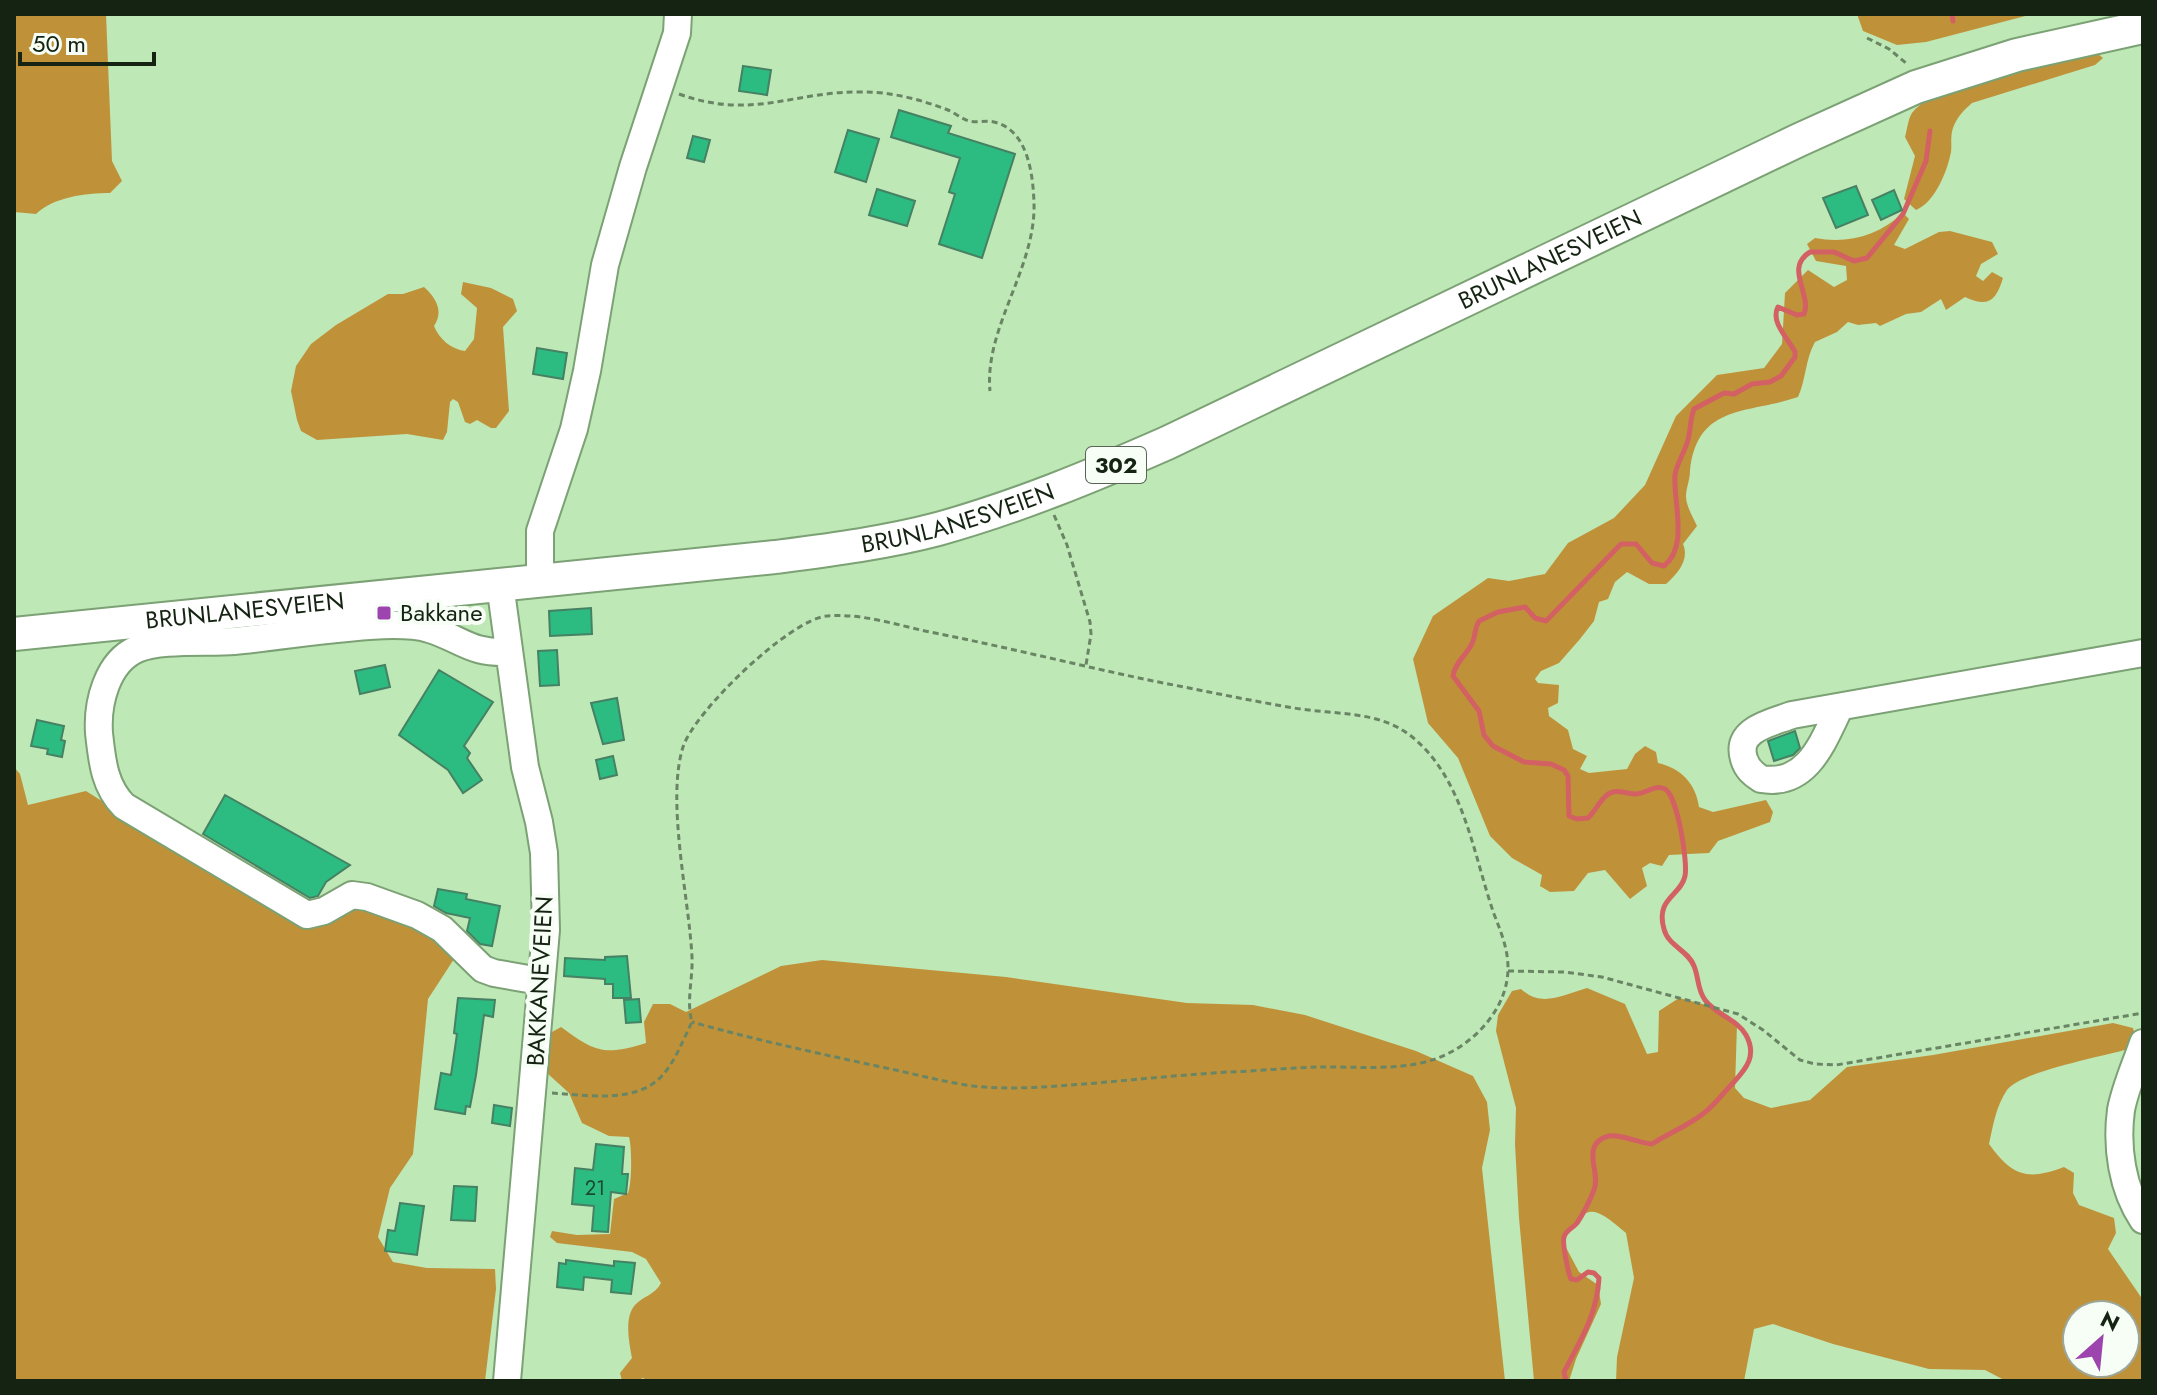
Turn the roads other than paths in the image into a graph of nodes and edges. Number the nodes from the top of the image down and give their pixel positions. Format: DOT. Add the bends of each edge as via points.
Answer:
graph roads {
  1 [pos="680,15"];
  2 [pos="2143,27"];
  3 [pos="540,580"];
  4 [pos="500,584"];
  5 [pos="14,634"];
  6 [pos="509,652"];
  7 [pos="2143,653"];
  8 [pos="1840,707"];
  9 [pos="540,981"];
  10 [pos="2143,1043"];
  11 [pos="2143,1220"];
  12 [pos="507,1381"];
  1 -- 3 [label="street" via="613,237 574,429 540,531"];
  2 -- 3 [label="main road, BRUNLANESVEIEN / 302" via="2017,55 1916,87 1167,443 1044,495 871,543"];
  3 -- 4 [label="main road, BRUNLANESVEIEN / 302"];
  4 -- 5 [label="main road, BRUNLANESVEIEN / 302"];
  4 -- 6 [label="street, BAKKANEVEIEN"];
  6 -- 9 [label="street, BAKKANEVEIEN" via="525,767 552,851"];
  6 -- 9 [label="street" via="477,651 442,633 410,625 138,648 116,665 109,678 99,730 107,782 124,806 294,908 307,915 352,895 367,897 442,929 483,969"];
  7 -- 8 [label="street"];
  9 -- 12 [label="street, BAKKANEVEIEN"];
  10 -- 11 [label="street" via="2121,1108 2119,1143 2126,1185"];
}
